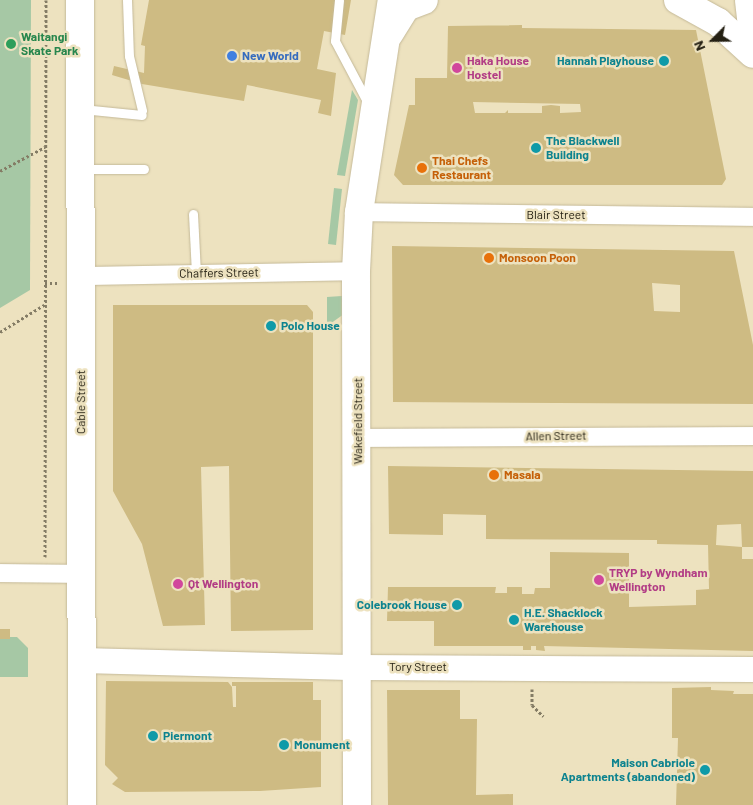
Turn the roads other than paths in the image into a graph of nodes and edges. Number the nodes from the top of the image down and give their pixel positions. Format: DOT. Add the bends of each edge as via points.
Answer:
graph roads {
  1 [pos="80,0"];
  2 [pos="127,0"];
  3 [pos="339,0"];
  4 [pos="392,0"];
  5 [pos="424,0"];
  6 [pos="678,0"];
  7 [pos="747,0"];
  8 [pos="386,40"];
  9 [pos="753,54"];
  10 [pos="82,109"];
  11 [pos="376,115"];
  12 [pos="82,169"];
  13 [pos="144,169"];
  14 [pos="359,212"];
  15 [pos="193,214"];
  16 [pos="753,217"];
  17 [pos="356,271"];
  18 [pos="196,273"];
  19 [pos="82,276"];
  20 [pos="753,436"];
  21 [pos="358,438"];
  22 [pos="0,573"];
  23 [pos="82,574"];
  24 [pos="82,660"];
  25 [pos="358,667"];
  26 [pos="753,669"];
  27 [pos="82,805"];
  28 [pos="357,805"];
  1 -- 10 [label="main road, Cable Street"];
  2 -- 10 [label="lane" via="129,56 142,112"];
  3 -- 11 [label="lane" via="335,41 354,81"];
  4 -- 8 [label="main road, Wakefield Street"];
  5 -- 8 [label="main road" via="406,7"];
  6 -- 9 [label="main road" via="718,22"];
  7 -- 9 [label="street"];
  8 -- 11 [label="main road, Wakefield Street"];
  10 -- 12 [label="main road, Cable Street"];
  11 -- 14 [label="main road, Wakefield Street"];
  12 -- 13 [label="lane"];
  12 -- 19 [label="main road, Cable Street"];
  14 -- 16 [label="street, Blair Street"];
  14 -- 17 [label="main road, Wakefield Street"];
  15 -- 18 [label="lane"];
  17 -- 18 [label="street, Chaffers Street"];
  17 -- 21 [label="main road, Wakefield Street"];
  18 -- 19 [label="street, Chaffers Street"];
  19 -- 23 [label="main road, Cable Street"];
  20 -- 21 [label="street, Allen Street"];
  21 -- 25 [label="main road, Wakefield Street"];
  22 -- 23 [label="street"];
  23 -- 24 [label="main road, Cable Street"];
  24 -- 25 [label="street, Tory Street"];
  24 -- 27 [label="main road, Cable Street"];
  25 -- 26 [label="street, Tory Street"];
  25 -- 28 [label="main road, Wakefield Street"];
}
